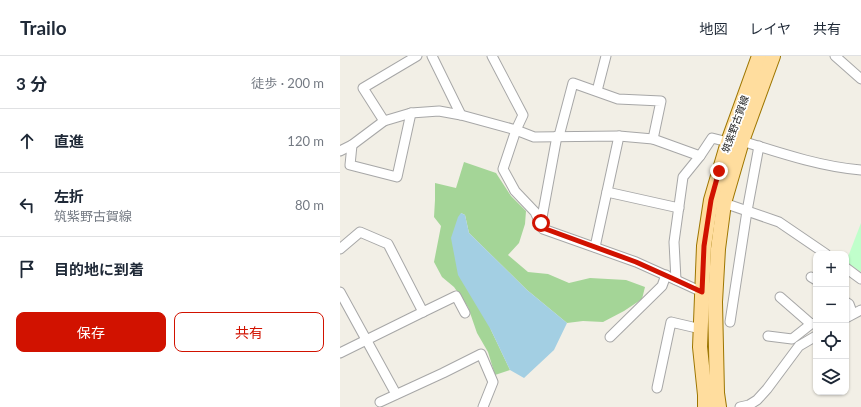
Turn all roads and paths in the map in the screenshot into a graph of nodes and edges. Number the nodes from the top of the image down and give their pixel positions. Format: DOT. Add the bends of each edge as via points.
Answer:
graph roads {
  1 [pos="417,56"];
  2 [pos="432,56"];
  3 [pos="492,56"];
  4 [pos="606,56"];
  5 [pos="759,56"];
  6 [pos="773,56"];
  7 [pos="835,56"];
  8 [pos="861,79"];
  9 [pos="597,91"];
  10 [pos="411,113"];
  11 [pos="461,115"];
  12 [pos="384,121"];
  13 [pos="516,130"];
  14 [pos="558,136"];
  15 [pos="620,136"];
  16 [pos="653,139"];
  17 [pos="742,141"];
  18 [pos="728,142"];
  19 [pos="352,145"];
  20 [pos="759,146"];
  21 [pos="340,151"];
  22 [pos="700,156"];
  23 [pos="861,170"];
  24 [pos="607,192"];
  25 [pos="724,203"];
  26 [pos="679,208"];
  27 [pos="747,211"];
  28 [pos="541,223"];
  29 [pos="595,247"];
  30 [pos="340,249"];
  31 [pos="822,251"];
  32 [pos="849,270"];
  33 [pos="666,275"];
  34 [pos="861,279"];
  35 [pos="676,280"];
  36 [pos="340,292"];
  37 [pos="702,292"];
  38 [pos="780,297"];
  39 [pos="423,312"];
  40 [pos="465,313"];
  41 [pos="730,322"];
  42 [pos="813,324"];
  43 [pos="701,329"];
  44 [pos="768,336"];
  45 [pos="610,337"];
  46 [pos="813,338"];
  47 [pos="367,340"];
  48 [pos="340,353"];
  49 [pos="657,388"];
  50 [pos="396,394"];
  51 [pos="380,402"];
  52 [pos="483,407"];
  53 [pos="705,407"];
  54 [pos="719,407"];
  55 [pos="740,407"];
  1 -- 12 [label="street" via="363,88"];
  2 -- 11 [label="street"];
  3 -- 13 [label="street" via="523,115"];
  4 -- 9 [label="street"];
  5 -- 18 [label="main road, 筑紫野古賀線"];
  6 -- 17 [label="main road, 筑紫野古賀線"];
  7 -- 8 [label="street"];
  9 -- 14 [label="street" via="573,83"];
  9 -- 16 [label="street" via="618,99 661,101"];
  10 -- 11 [label="street" via="439,111"];
  10 -- 12 [label="street"];
  10 -- 19 [label="street" via="397,177 350,165"];
  11 -- 13 [label="street"];
  12 -- 19 [label="street"];
  13 -- 14 [label="street" via="534,137"];
  13 -- 28 [label="street" via="503,169 515,191 535,212"];
  14 -- 15 [label="street"];
  14 -- 28 [label="street"];
  15 -- 16 [label="street"];
  15 -- 24 [label="street"];
  16 -- 22 [label="street"];
  17 -- 20 [label="street"];
  17 -- 25 [label="main road, 筑紫野古賀線"];
  18 -- 22 [label="street" via="712,138"];
  18 -- 37 [label="main road, 筑紫野古賀線" via="711,200 704,246"];
  19 -- 21 [label="street"];
  20 -- 23 [label="street" via="801,159"];
  20 -- 27 [label="street"];
  22 -- 26 [label="street" via="683,177"];
  24 -- 26 [label="street"];
  24 -- 29 [label="street"];
  25 -- 27 [label="street"];
  25 -- 54 [label="main road, 筑紫野古賀線" via="715,302"];
  26 -- 35 [label="street" via="674,242"];
  27 -- 31 [label="street" via="778,222"];
  27 -- 41 [label="street"];
  28 -- 29 [label="street" via="543,228"];
  29 -- 33 [label="street"];
  30 -- 39 [label="street" via="360,232 388,244"];
  32 -- 34 [label="street"];
  33 -- 35 [label="street"];
  33 -- 45 [label="street" via="662,286"];
  35 -- 37 [label="street"];
  36 -- 47 [label="street"];
  37 -- 43 [label="main road, 筑紫野古賀線"];
  38 -- 42 [label="street"];
  39 -- 40 [label="street" via="456,296"];
  39 -- 47 [label="street"];
  42 -- 44 [label="street" via="792,340"];
  43 -- 49 [label="street" via="671,322"];
  43 -- 53 [label="main road, 筑紫野古賀線"];
  46 -- 55 [label="street" via="799,346 757,400"];
  47 -- 48 [label="street"];
  47 -- 50 [label="street"];
  50 -- 51 [label="street"];
  50 -- 52 [label="street" via="481,354 493,382"];
}
